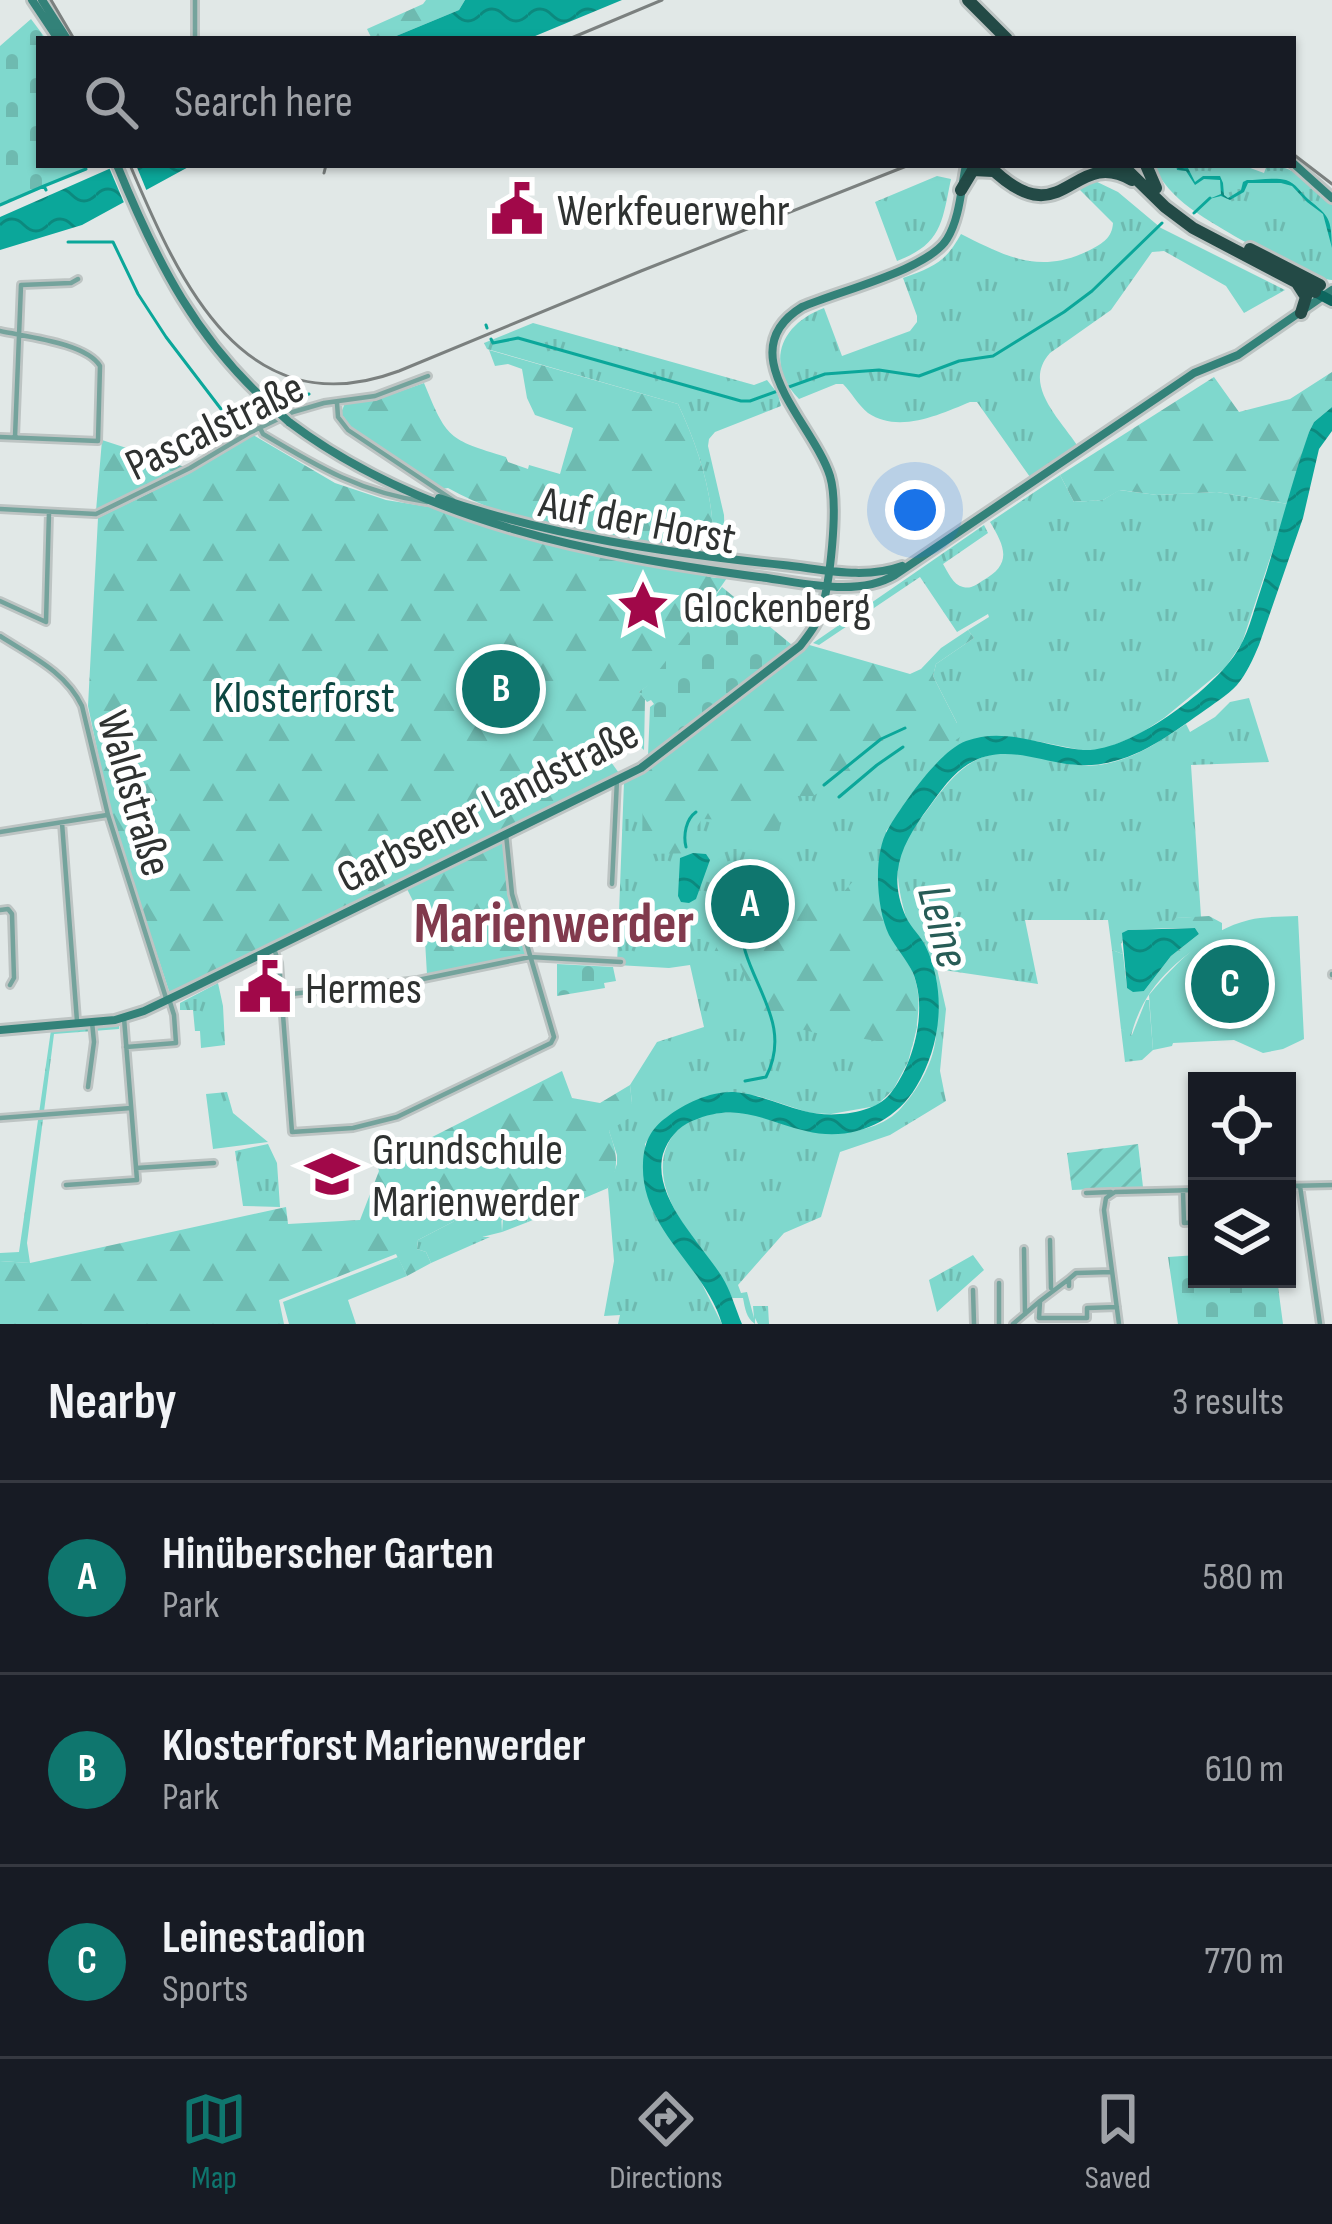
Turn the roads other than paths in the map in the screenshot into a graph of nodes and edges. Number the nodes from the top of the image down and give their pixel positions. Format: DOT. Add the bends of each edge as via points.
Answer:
graph roads {
  1 [pos="32,0"];
  2 [pos="42,0"];
  3 [pos="195,0"];
  4 [pos="958,0"];
  5 [pos="968,0"];
  6 [pos="992,10"];
  7 [pos="1000,35"];
  8 [pos="56,36"];
  9 [pos="65,36"];
  10 [pos="195,36"];
  11 [pos="1296,166"];
  12 [pos="120,168"];
  13 [pos="965,168"];
  14 [pos="991,168"];
  15 [pos="1126,168"];
  16 [pos="1135,168"];
  17 [pos="1146,168"];
  18 [pos="1089,170"];
  19 [pos="1149,187"];
  20 [pos="961,190"];
  21 [pos="1332,198"];
  22 [pos="77,280"];
  23 [pos="1296,282"];
  24 [pos="1327,293"];
  25 [pos="1301,313"];
  26 [pos="0,331"];
  27 [pos="19,335"];
  28 [pos="428,376"];
  29 [pos="337,401"];
  30 [pos="292,420"];
  31 [pos="260,428"];
  32 [pos="0,437"];
  33 [pos="15,437"];
  34 [pos="399,488"];
  35 [pos="387,495"];
  36 [pos="440,504"];
  37 [pos="0,509"];
  38 [pos="475,510"];
  39 [pos="49,512"];
  40 [pos="924,554"];
  41 [pos="828,570"];
  42 [pos="826,585"];
  43 [pos="0,602"];
  44 [pos="0,637"];
  45 [pos="617,780"];
  46 [pos="108,815"];
  47 [pos="62,823"];
  48 [pos="0,832"];
  49 [pos="506,834"];
  50 [pos="612,884"];
  51 [pos="0,910"];
  52 [pos="274,948"];
  53 [pos="530,957"];
  54 [pos="621,962"];
  55 [pos="10,985"];
  56 [pos="282,995"];
  57 [pos="168,999"];
  58 [pos="124,1018"];
  59 [pos="92,1022"];
  60 [pos="77,1024"];
  61 [pos="0,1030"];
  62 [pos="126,1047"];
  63 [pos="88,1087"];
  64 [pos="131,1108"];
  65 [pos="0,1118"];
  66 [pos="214,1163"];
  67 [pos="136,1168"];
  68 [pos="66,1185"];
  69 [pos="1332,1185"];
  70 [pos="1296,1186"];
  71 [pos="1300,1186"];
  72 [pos="1183,1191"];
  73 [pos="1188,1191"];
  74 [pos="1115,1192"];
  75 [pos="1086,1193"];
  76 [pos="1188,1222"];
  77 [pos="1050,1240"];
  78 [pos="1024,1249"];
  79 [pos="1112,1273"];
  80 [pos="999,1283"];
  81 [pos="973,1290"];
  82 [pos="1051,1292"];
  83 [pos="1040,1301"];
  84 [pos="1117,1307"];
  85 [pos="1025,1314"];
  86 [pos="974,1324"];
  87 [pos="999,1324"];
  88 [pos="1013,1324"];
  89 [pos="1119,1324"];
  90 [pos="1320,1324"];
  1 -- 8 [label="street"];
  2 -- 9 [label="street"];
  3 -- 10 [label="street"];
  4 -- 7 [label="highway"];
  5 -- 7 [label="highway"];
  6 -- 7 [label="highway"];
  11 -- 21 [label="street"];
  12 -- 30 [label="street, Auf der Horst, bridge" via="202,323"];
  13 -- 20 [label="street"];
  14 -- 18 [label="highway" via="1031,196 1049,195"];
  14 -- 20 [label="highway" via="973,170"];
  15 -- 19 [label="highway"];
  16 -- 19 [label="highway"];
  17 -- 19 [label="highway"];
  18 -- 19 [label="highway"];
  19 -- 23 [label="highway" via="1193,228"];
  19 -- 24 [label="highway"];
  20 -- 41 [label="street, Garbsener Landstraße" via="952,230 933,255 809,303 776,335 774,370 831,480"];
  22 -- 27 [label="street" via="20,285"];
  23 -- 24 [label="highway"];
  23 -- 25 [label="highway" via="1306,297"];
  24 -- 25 [label="street"];
  25 -- 40 [label="street" via="1193,374"];
  26 -- 27 [label="street"];
  27 -- 33 [label="street"];
  27 -- 33 [label="street" via="98,360 98,441"];
  28 -- 29 [label="street, Pascalstraße"];
  29 -- 31 [label="street, Pascalstraße"];
  29 -- 38 [label="street, Auf der Horst" via="348,430"];
  30 -- 34 [label="street, Auf der Horst"];
  30 -- 38 [label="street, Auf der Horst" via="369,467"];
  31 -- 35 [label="street, Auf der Horst" via="328,473"];
  31 -- 39 [label="street, Pascalstraße" via="96,514"];
  32 -- 33 [label="street"];
  34 -- 35 [label="street"];
  34 -- 36 [label="street, Auf der Horst"];
  35 -- 36 [label="street, Auf der Horst"];
  36 -- 42 [label="street, Auf der Horst" via="586,547"];
  37 -- 39 [label="street"];
  38 -- 41 [label="street, Auf der Horst" via="727,560"];
  39 -- 43 [label="street" via="46,622"];
  40 -- 41 [label="street" via="889,571"];
  40 -- 42 [label="street" via="877,584"];
  41 -- 42 [label="street, Garbsener Landstraße"];
  42 -- 45 [label="street, Garbsener Landstraße" via="800,646 655,760"];
  44 -- 46 [label="street, Waldstraße" via="77,694"];
  45 -- 49 [label="street, Garbsener Landstraße"];
  45 -- 50 [label="street"];
  46 -- 47 [label="street"];
  46 -- 57 [label="street, Waldstraße"];
  47 -- 48 [label="street"];
  47 -- 60 [label="street"];
  49 -- 52 [label="street, Garbsener Landstraße"];
  49 -- 53 [label="street"];
  51 -- 55 [label="street" via="12,914"];
  52 -- 56 [label="street"];
  52 -- 57 [label="street, Garbsener Landstraße"];
  53 -- 54 [label="street"];
  53 -- 56 [label="street"];
  53 -- 56 [label="street" via="551,1043 397,1117 353,1128 292,1132"];
  57 -- 58 [label="street, Garbsener Landstraße"];
  57 -- 62 [label="street" via="176,1043"];
  58 -- 59 [label="street, Garbsener Landstraße"];
  58 -- 62 [label="street"];
  59 -- 60 [label="street, Garbsener Landstraße"];
  59 -- 63 [label="street"];
  60 -- 61 [label="street, Garbsener Landstraße"];
  62 -- 64 [label="street"];
  64 -- 65 [label="street"];
  64 -- 67 [label="street"];
  66 -- 67 [label="street"];
  67 -- 68 [label="street" via="137,1180"];
  69 -- 71 [label="street"];
  70 -- 71 [label="street"];
  71 -- 90 [label="street"];
  72 -- 73 [label="street"];
  72 -- 74 [label="street"];
  72 -- 76 [label="street"];
  74 -- 75 [label="street"];
  74 -- 79 [label="street" via="1104,1207"];
  77 -- 82 [label="street"];
  78 -- 85 [label="street"];
  79 -- 82 [label="street" via="1076,1273"];
  79 -- 84 [label="street"];
  80 -- 87 [label="street"];
  81 -- 86 [label="street"];
  82 -- 83 [label="street"];
  83 -- 84 [label="street" via="1039,1318 1087,1318 1087,1308"];
  83 -- 85 [label="street"];
  84 -- 89 [label="street"];
  85 -- 88 [label="street"];
}
